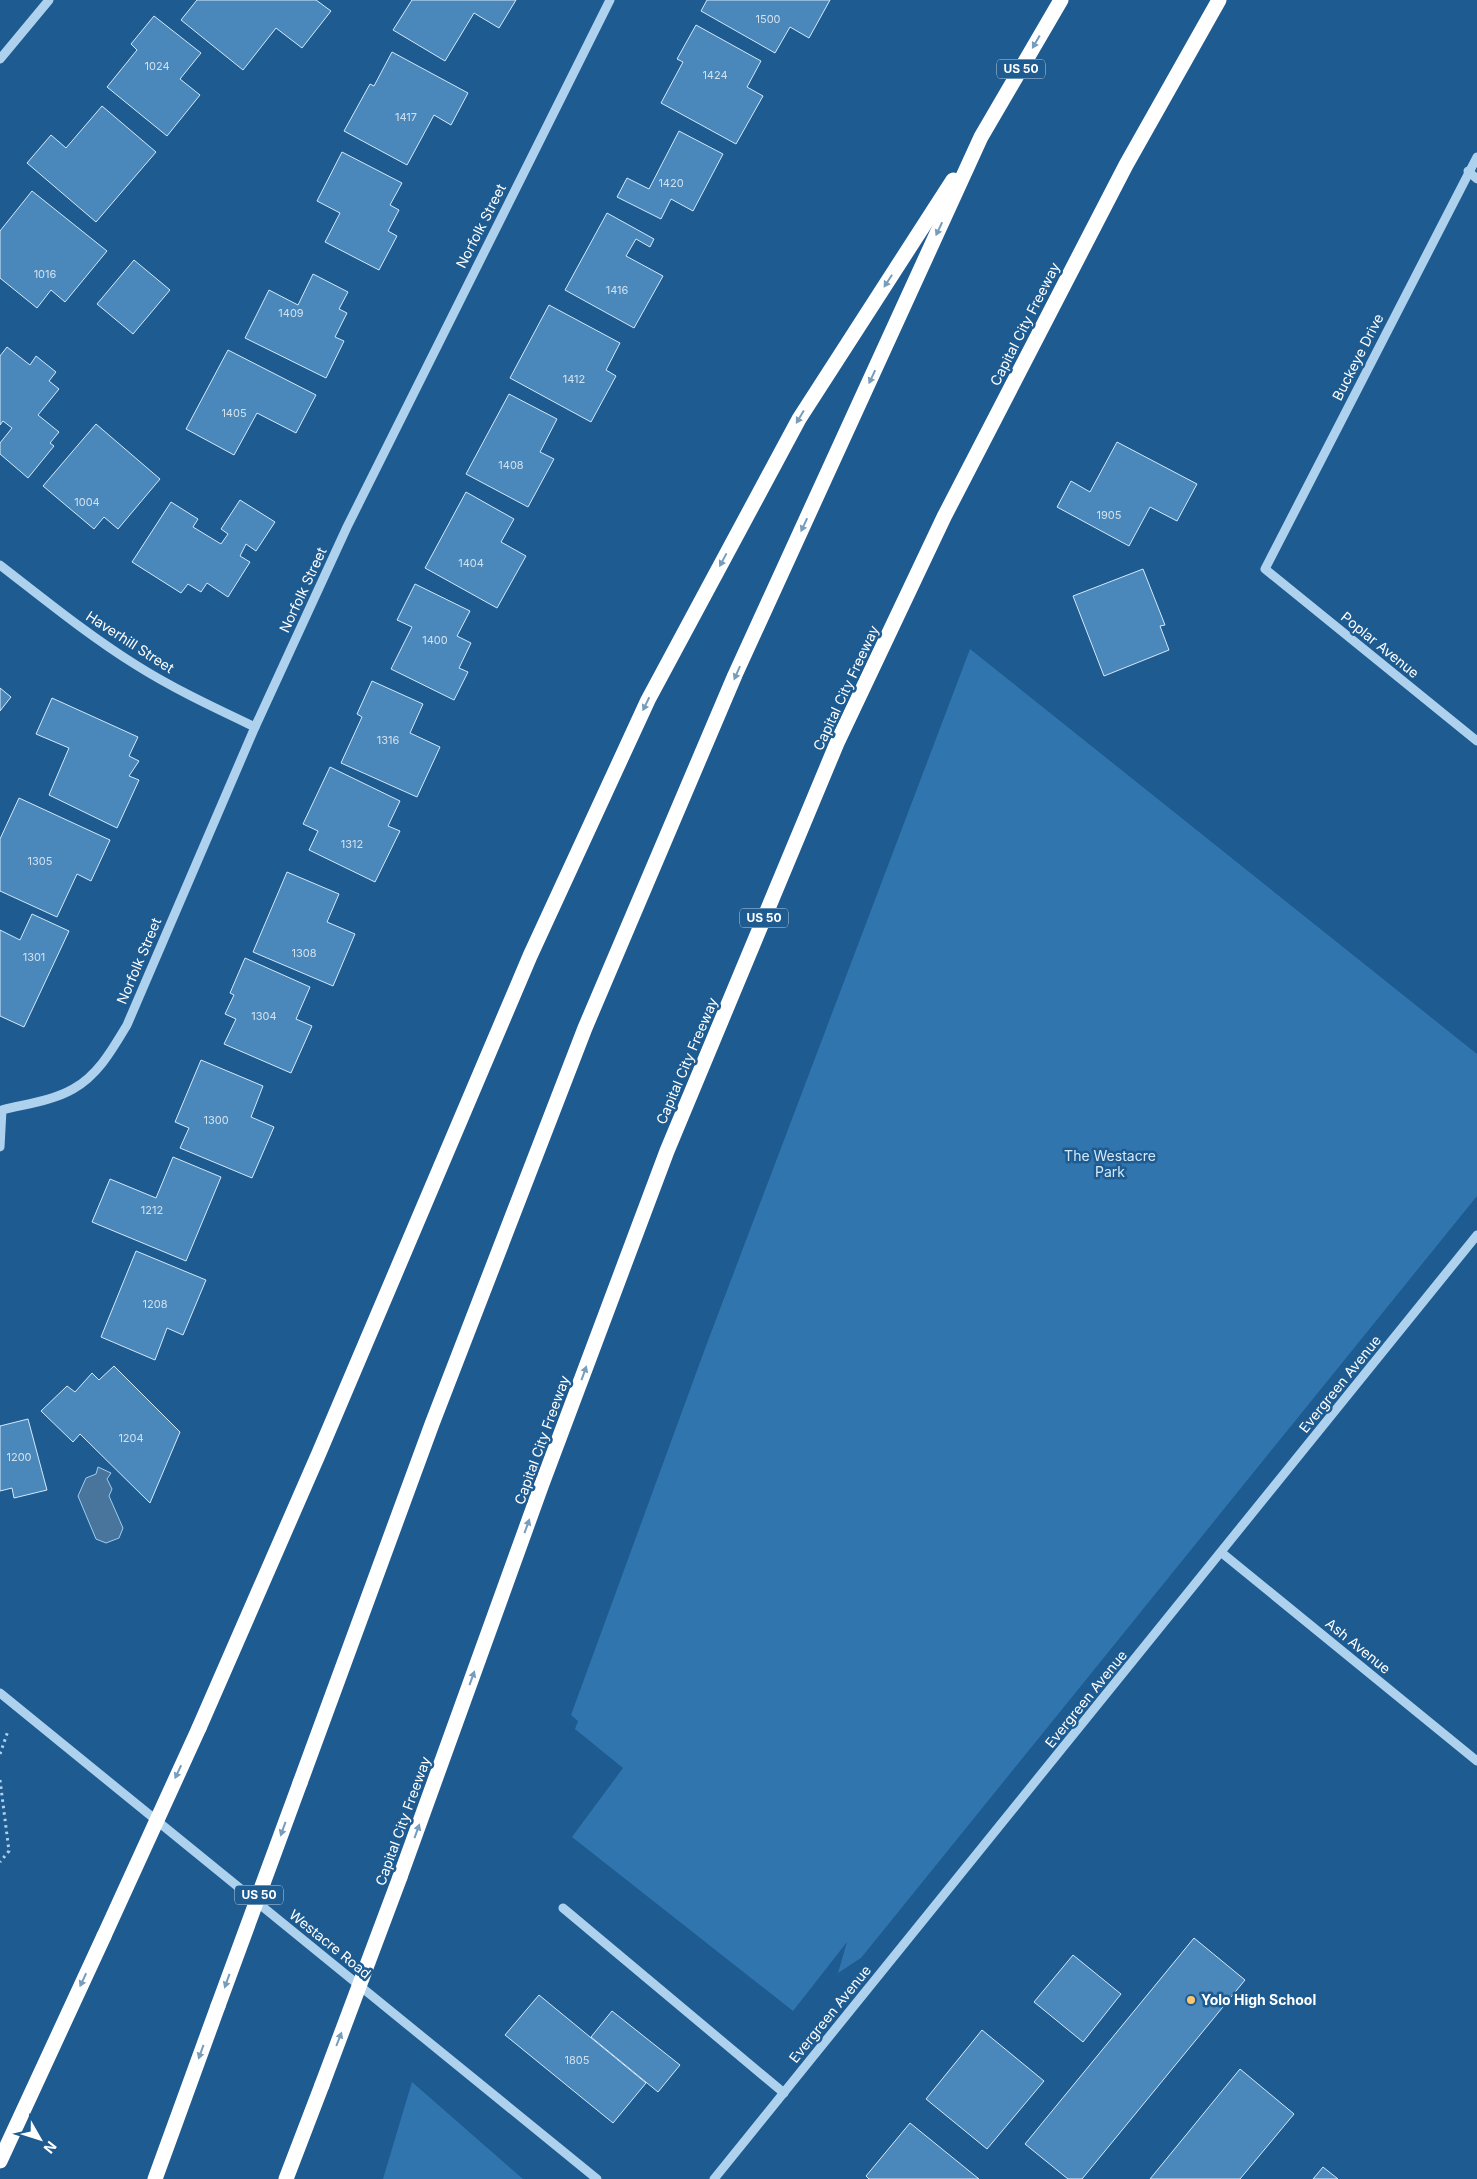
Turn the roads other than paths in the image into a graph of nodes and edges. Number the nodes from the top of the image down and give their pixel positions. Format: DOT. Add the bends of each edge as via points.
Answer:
graph roads {
  1 [pos="49,0"];
  2 [pos="610,0"];
  3 [pos="1061,0"];
  4 [pos="1219,0"];
  5 [pos="0,59"];
  6 [pos="981,137"];
  7 [pos="1477,157"];
  8 [pos="1468,172"];
  9 [pos="1477,179"];
  10 [pos="0,565"];
  11 [pos="1265,570"];
  12 [pos="255,727"];
  13 [pos="1477,741"];
  14 [pos="1,1110"];
  15 [pos="0,1147"];
  16 [pos="1477,1235"];
  17 [pos="1222,1553"];
  18 [pos="0,1693"];
  19 [pos="1477,1761"];
  20 [pos="563,1908"];
  21 [pos="322,2085"];
  22 [pos="784,2093"];
  23 [pos="4,2151"];
  24 [pos="0,2161"];
  25 [pos="155,2179"];
  26 [pos="286,2179"];
  27 [pos="294,2179"];
  28 [pos="597,2179"];
  29 [pos="714,2179"];
  1 -- 5 [label="street"];
  2 -- 12 [label="street, Norfolk Street" via="347,527"];
  3 -- 6 [label="highway, US 50, one-way"];
  21 -- 4 [label="highway, Capital City Freeway / US 50, one-way, bridge" via="667,1151 837,743 944,517 1126,165"];
  6 -- 23 [label="highway, one-way, bridge" via="799,419 648,700 530,956 319,1453 198,1728"];
  6 -- 25 [label="highway, US 50, one-way, bridge" via="740,666 585,1028 428,1433"];
  7 -- 8 [label="street, Buckeye Drive"];
  8 -- 9 [label="street"];
  8 -- 11 [label="street, Buckeye Drive"];
  10 -- 12 [label="street, Haverhill Street" via="136,666"];
  11 -- 13 [label="street, Poplar Avenue"];
  12 -- 14 [label="street, Norfolk Street" via="127,1025 109,1055 72,1090"];
  14 -- 15 [label="street, Norfolk Street"];
  16 -- 17 [label="street, Evergreen Avenue"];
  17 -- 19 [label="street, Ash Avenue"];
  17 -- 22 [label="street, Evergreen Avenue"];
  18 -- 28 [label="street, Westacre Road"];
  20 -- 22 [label="street"];
  21 -- 26 [label="highway, Capital City Freeway / US 50"];
  21 -- 27 [label="highway"];
  22 -- 29 [label="street, Evergreen Avenue"];
  23 -- 24 [label="highway"];
}
